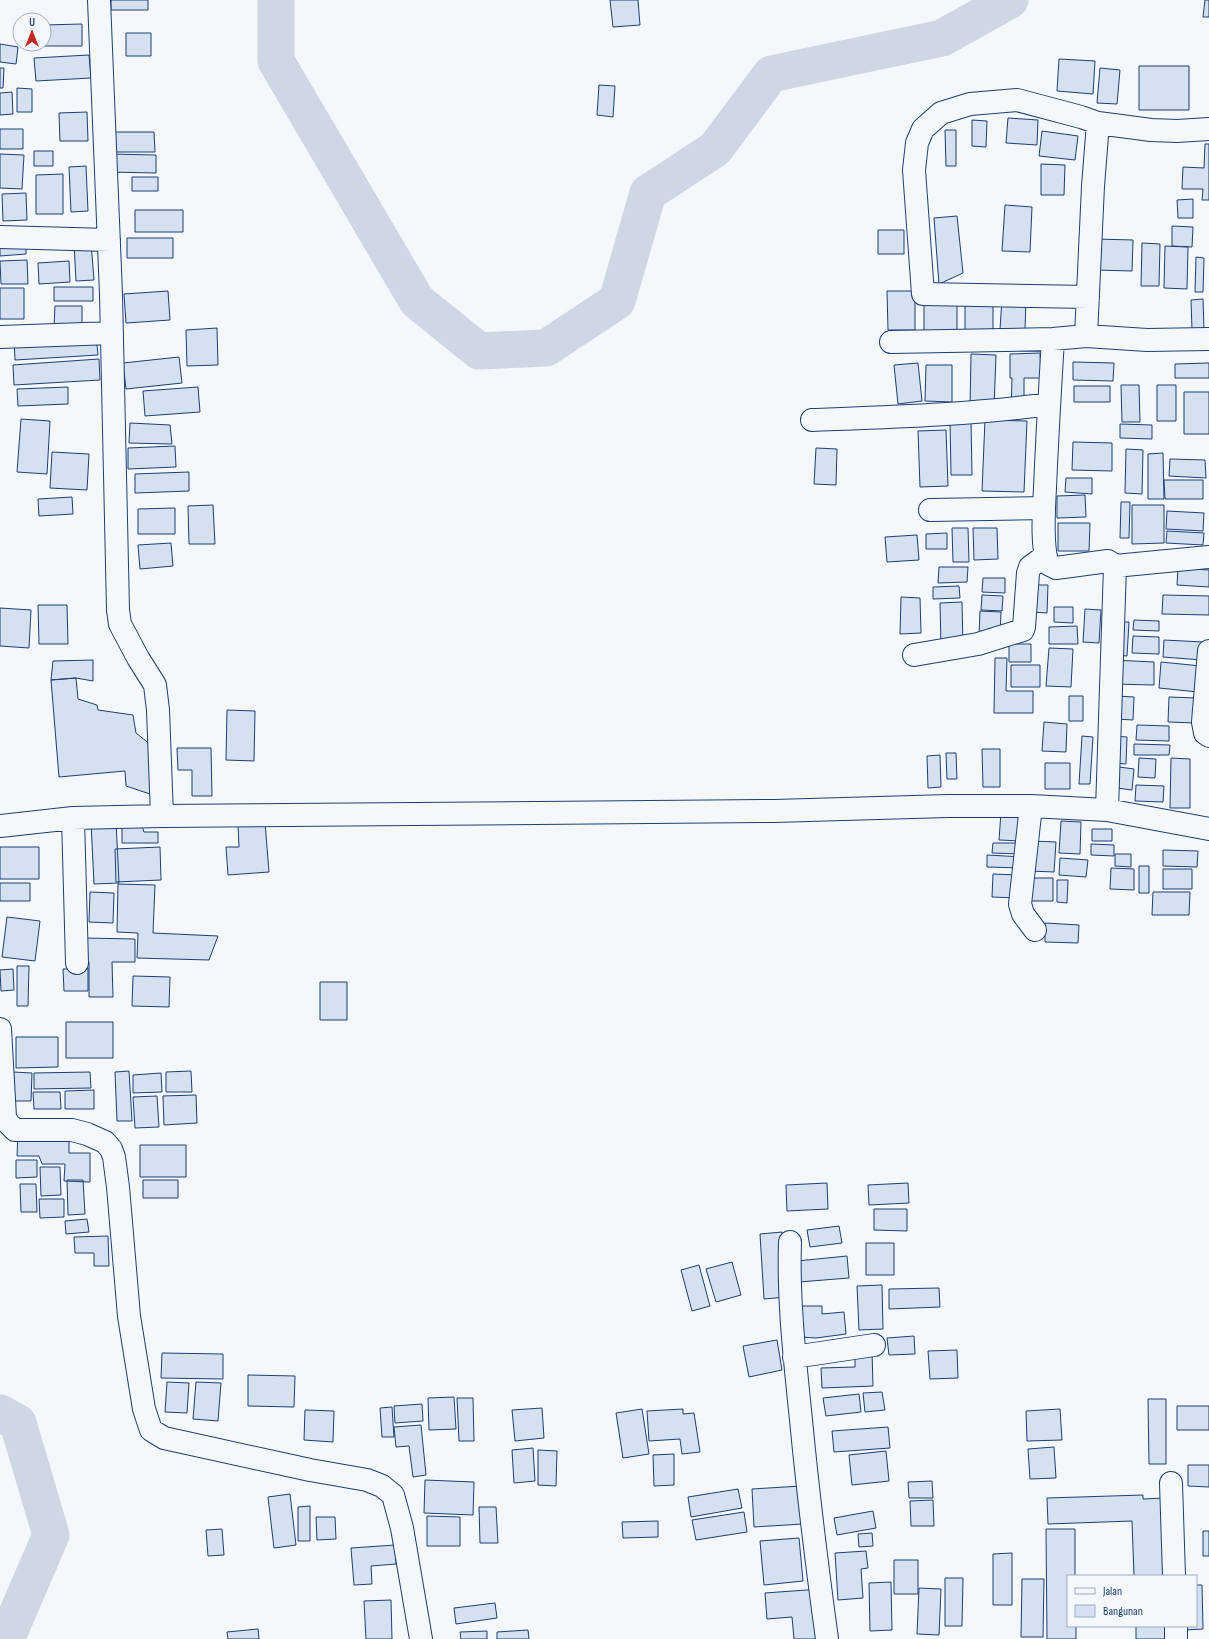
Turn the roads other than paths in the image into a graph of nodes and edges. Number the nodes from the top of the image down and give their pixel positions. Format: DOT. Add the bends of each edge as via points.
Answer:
graph roads {
  1 [pos="99,0"];
  2 [pos="1098,123"];
  3 [pos="1209,129"];
  4 [pos="0,237"];
  5 [pos="109,240"];
  6 [pos="1088,297"];
  7 [pos="112,333"];
  8 [pos="1086,336"];
  9 [pos="0,337"];
  10 [pos="1209,339"];
  11 [pos="1053,340"];
  12 [pos="891,342"];
  13 [pos="1049,404"];
  14 [pos="812,420"];
  15 [pos="1044,508"];
  16 [pos="930,510"];
  17 [pos="1045,556"];
  18 [pos="1209,557"];
  19 [pos="1115,566"];
  20 [pos="1209,651"];
  21 [pos="914,655"];
  22 [pos="1209,736"];
  23 [pos="1031,806"];
  24 [pos="1107,810"];
  25 [pos="162,816"];
  26 [pos="73,818"];
  27 [pos="0,826"];
  28 [pos="1209,829"];
  29 [pos="1035,930"];
  30 [pos="77,963"];
  31 [pos="0,1031"];
  32 [pos="790,1242"];
  33 [pos="874,1345"];
  34 [pos="794,1357"];
  35 [pos="1171,1483"];
  36 [pos="1174,1575"];
  37 [pos="1176,1627"];
  38 [pos="420,1639"];
  39 [pos="826,1639"];
  40 [pos="1176,1639"];
  1 -- 5 [label="street"];
  2 -- 3 [label="street" via="1151,130"];
  2 -- 6 [label="street"];
  2 -- 6 [label="street" via="1017,100 970,104 941,113 923,129 917,143 914,170 923,294"];
  4 -- 5 [label="street"];
  5 -- 7 [label="street"];
  6 -- 8 [label="street"];
  7 -- 9 [label="street"];
  7 -- 25 [label="street" via="118,610 120,624 155,685"];
  8 -- 10 [label="street" via="1147,340"];
  8 -- 11 [label="street"];
  11 -- 12 [label="street"];
  11 -- 13 [label="street"];
  13 -- 14 [label="street" via="920,416"];
  13 -- 15 [label="street"];
  15 -- 16 [label="street"];
  15 -- 17 [label="street"];
  17 -- 19 [label="street" via="1048,564 1056,568 1108,561"];
  17 -- 21 [label="street" via="1030,567 1028,573 1023,630 978,644"];
  18 -- 19 [label="street"];
  19 -- 24 [label="street"];
  20 -- 22 [label="street" via="1203,722 1205,733"];
  23 -- 24 [label="street"];
  23 -- 25 [label="street" via="774,811"];
  23 -- 29 [label="street" via="1020,904 1023,914"];
  24 -- 28 [label="street"];
  25 -- 26 [label="street"];
  26 -- 27 [label="street"];
  26 -- 30 [label="street"];
  31 -- 38 [label="street" via="5,1117 8,1124 15,1130 72,1130 106,1142 111,1149 118,1187 130,1316 144,1409 151,1430 164,1438 367,1480 382,1486 393,1495 402,1528"];
  32 -- 34 [label="street" via="789,1278"];
  33 -- 34 [label="street"];
  34 -- 39 [label="street"];
  35 -- 36 [label="street"];
  37 -- 40 [label="street"];
}
